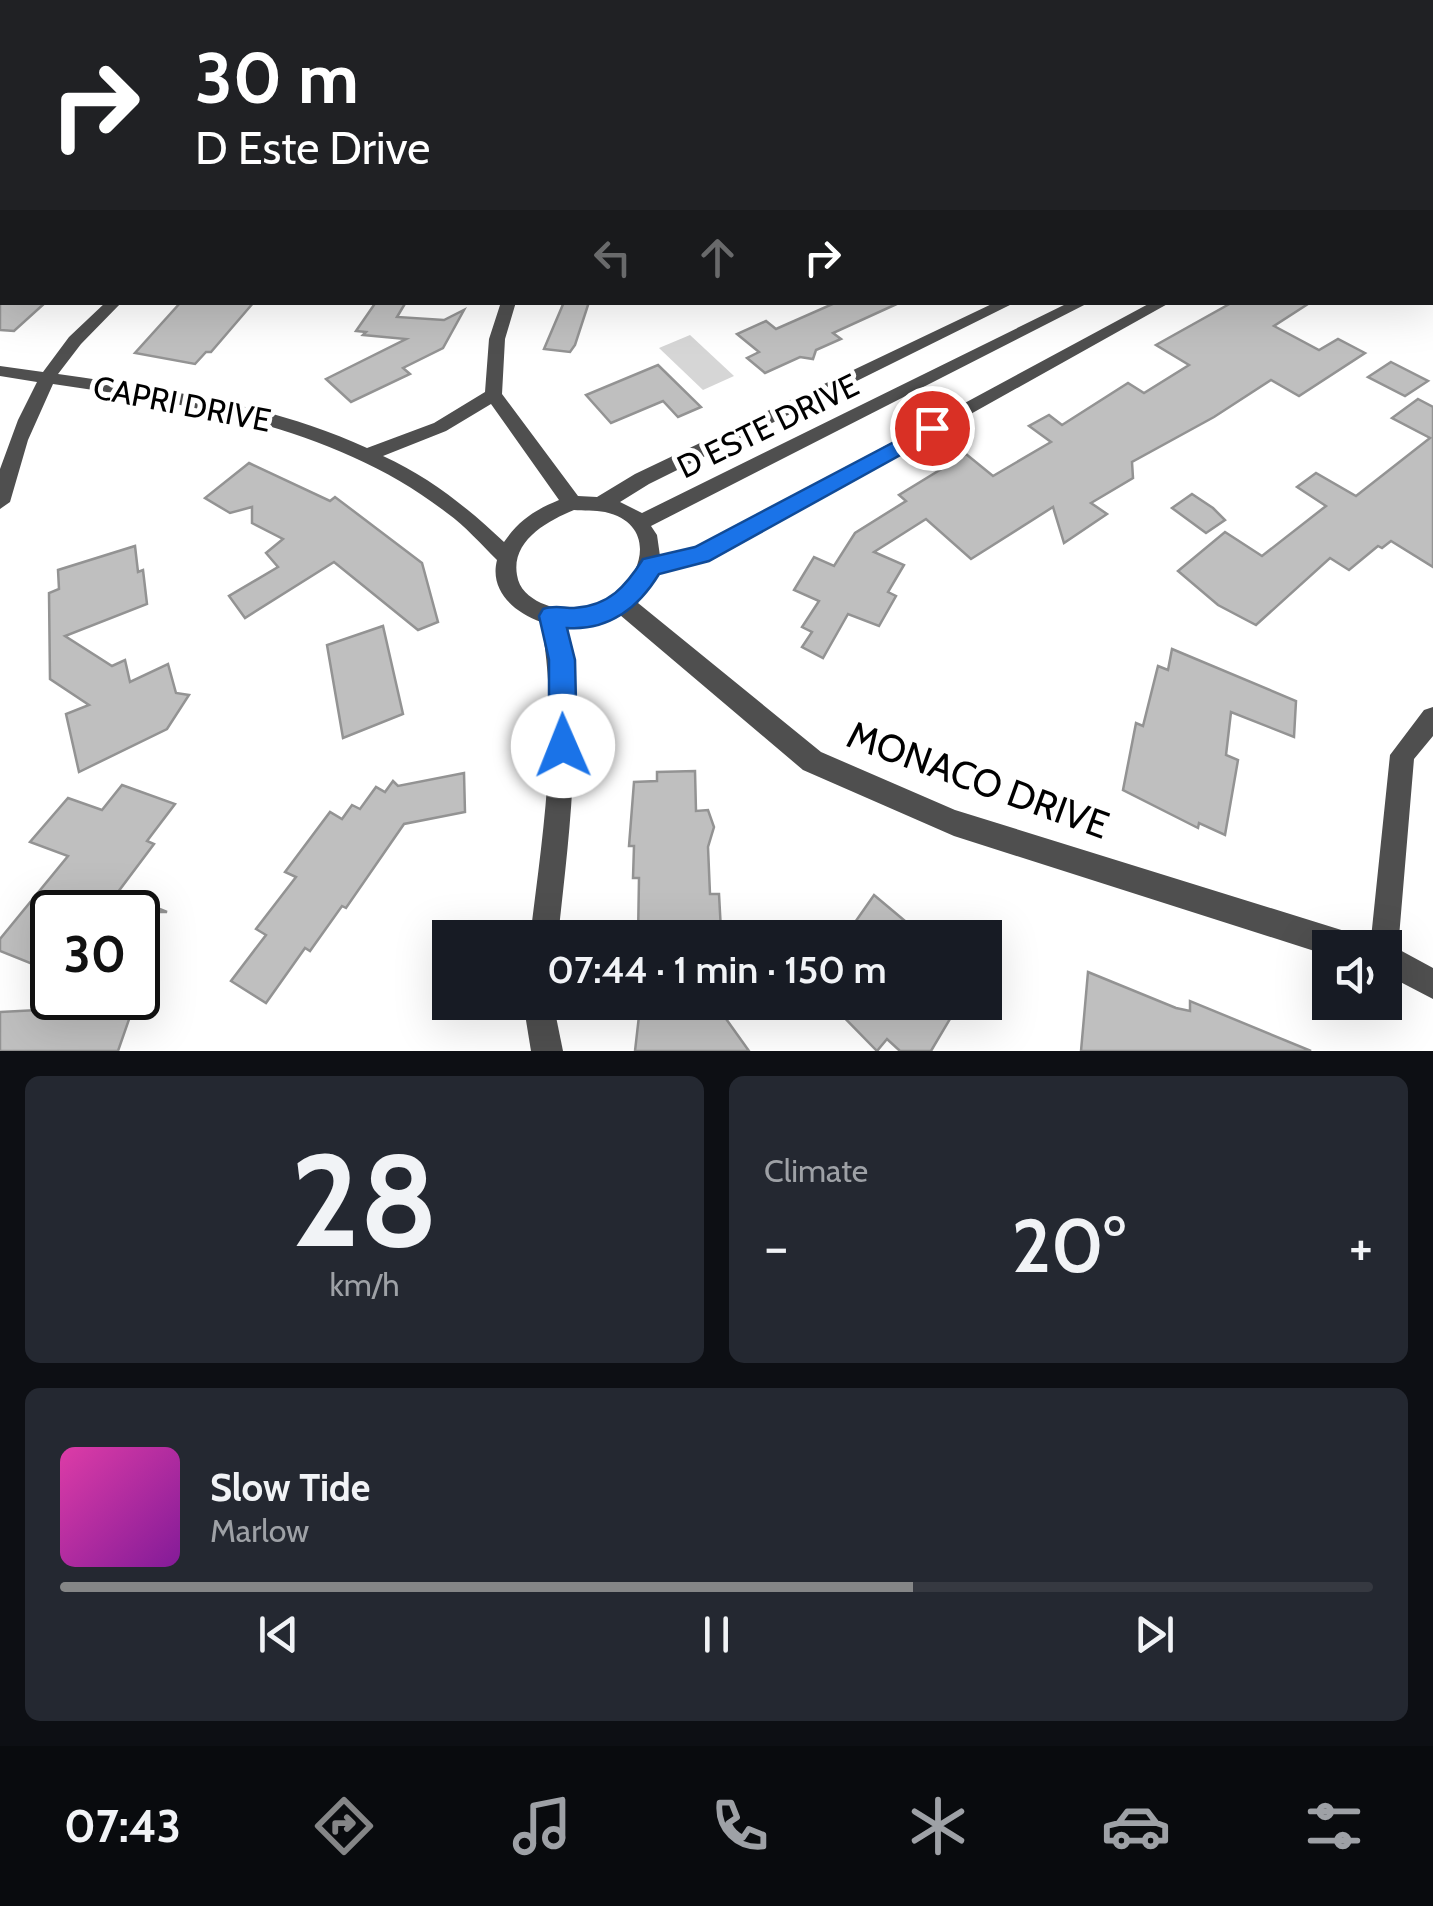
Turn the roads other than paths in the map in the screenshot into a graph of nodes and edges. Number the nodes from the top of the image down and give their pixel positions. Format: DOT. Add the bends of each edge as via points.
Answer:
graph roads {
  1 [pos="112,305"];
  2 [pos="508,305"];
  3 [pos="1002,305"];
  4 [pos="1077,305"];
  5 [pos="1158,305"];
  6 [pos="0,371"];
  7 [pos="47,378"];
  8 [pos="494,395"];
  9 [pos="370,454"];
  10 [pos="0,502"];
  11 [pos="604,502"];
  12 [pos="572,503"];
  13 [pos="641,522"];
  14 [pos="506,556"];
  15 [pos="652,566"];
  16 [pos="622,603"];
  17 [pos="552,616"];
  18 [pos="1433,718"];
  19 [pos="546,920"];
  20 [pos="1386,930"];
  21 [pos="1312,935"];
  22 [pos="1402,967"];
  23 [pos="1433,984"];
  24 [pos="541,1020"];
  25 [pos="547,1051"];
  1 -- 7 [label="street"];
  2 -- 8 [label="street" via="497,339"];
  3 -- 11 [label="street, D ESTE DRIVE"];
  4 -- 13 [label="street, D ESTE DRIVE"];
  5 -- 15 [label="street" via="700,554"];
  6 -- 7 [label="street, CAPRI DRIVE"];
  7 -- 9 [label="street, CAPRI DRIVE" via="261,415"];
  7 -- 10 [label="street"];
  8 -- 9 [label="street" via="440,427"];
  8 -- 12 [label="street"];
  9 -- 14 [label="street, CAPRI DRIVE" via="478,524"];
  11 -- 12 [label="street, D ESTE DRIVE"];
  11 -- 13 [label="street"];
  12 -- 14 [label="street, D ESTE DRIVE" via="529,521"];
  13 -- 15 [label="street"];
  14 -- 17 [label="street" via="513,593"];
  15 -- 16 [label="street"];
  16 -- 17 [label="street" via="600,614"];
  16 -- 21 [label="street, MONACO DRIVE" via="812,761 954,823"];
  17 -- 19 [label="street" via="562,660 563,746"];
  18 -- 20 [label="street" via="1402,755"];
  22 -- 23 [label="street"];
  24 -- 25 [label="street"];
}
